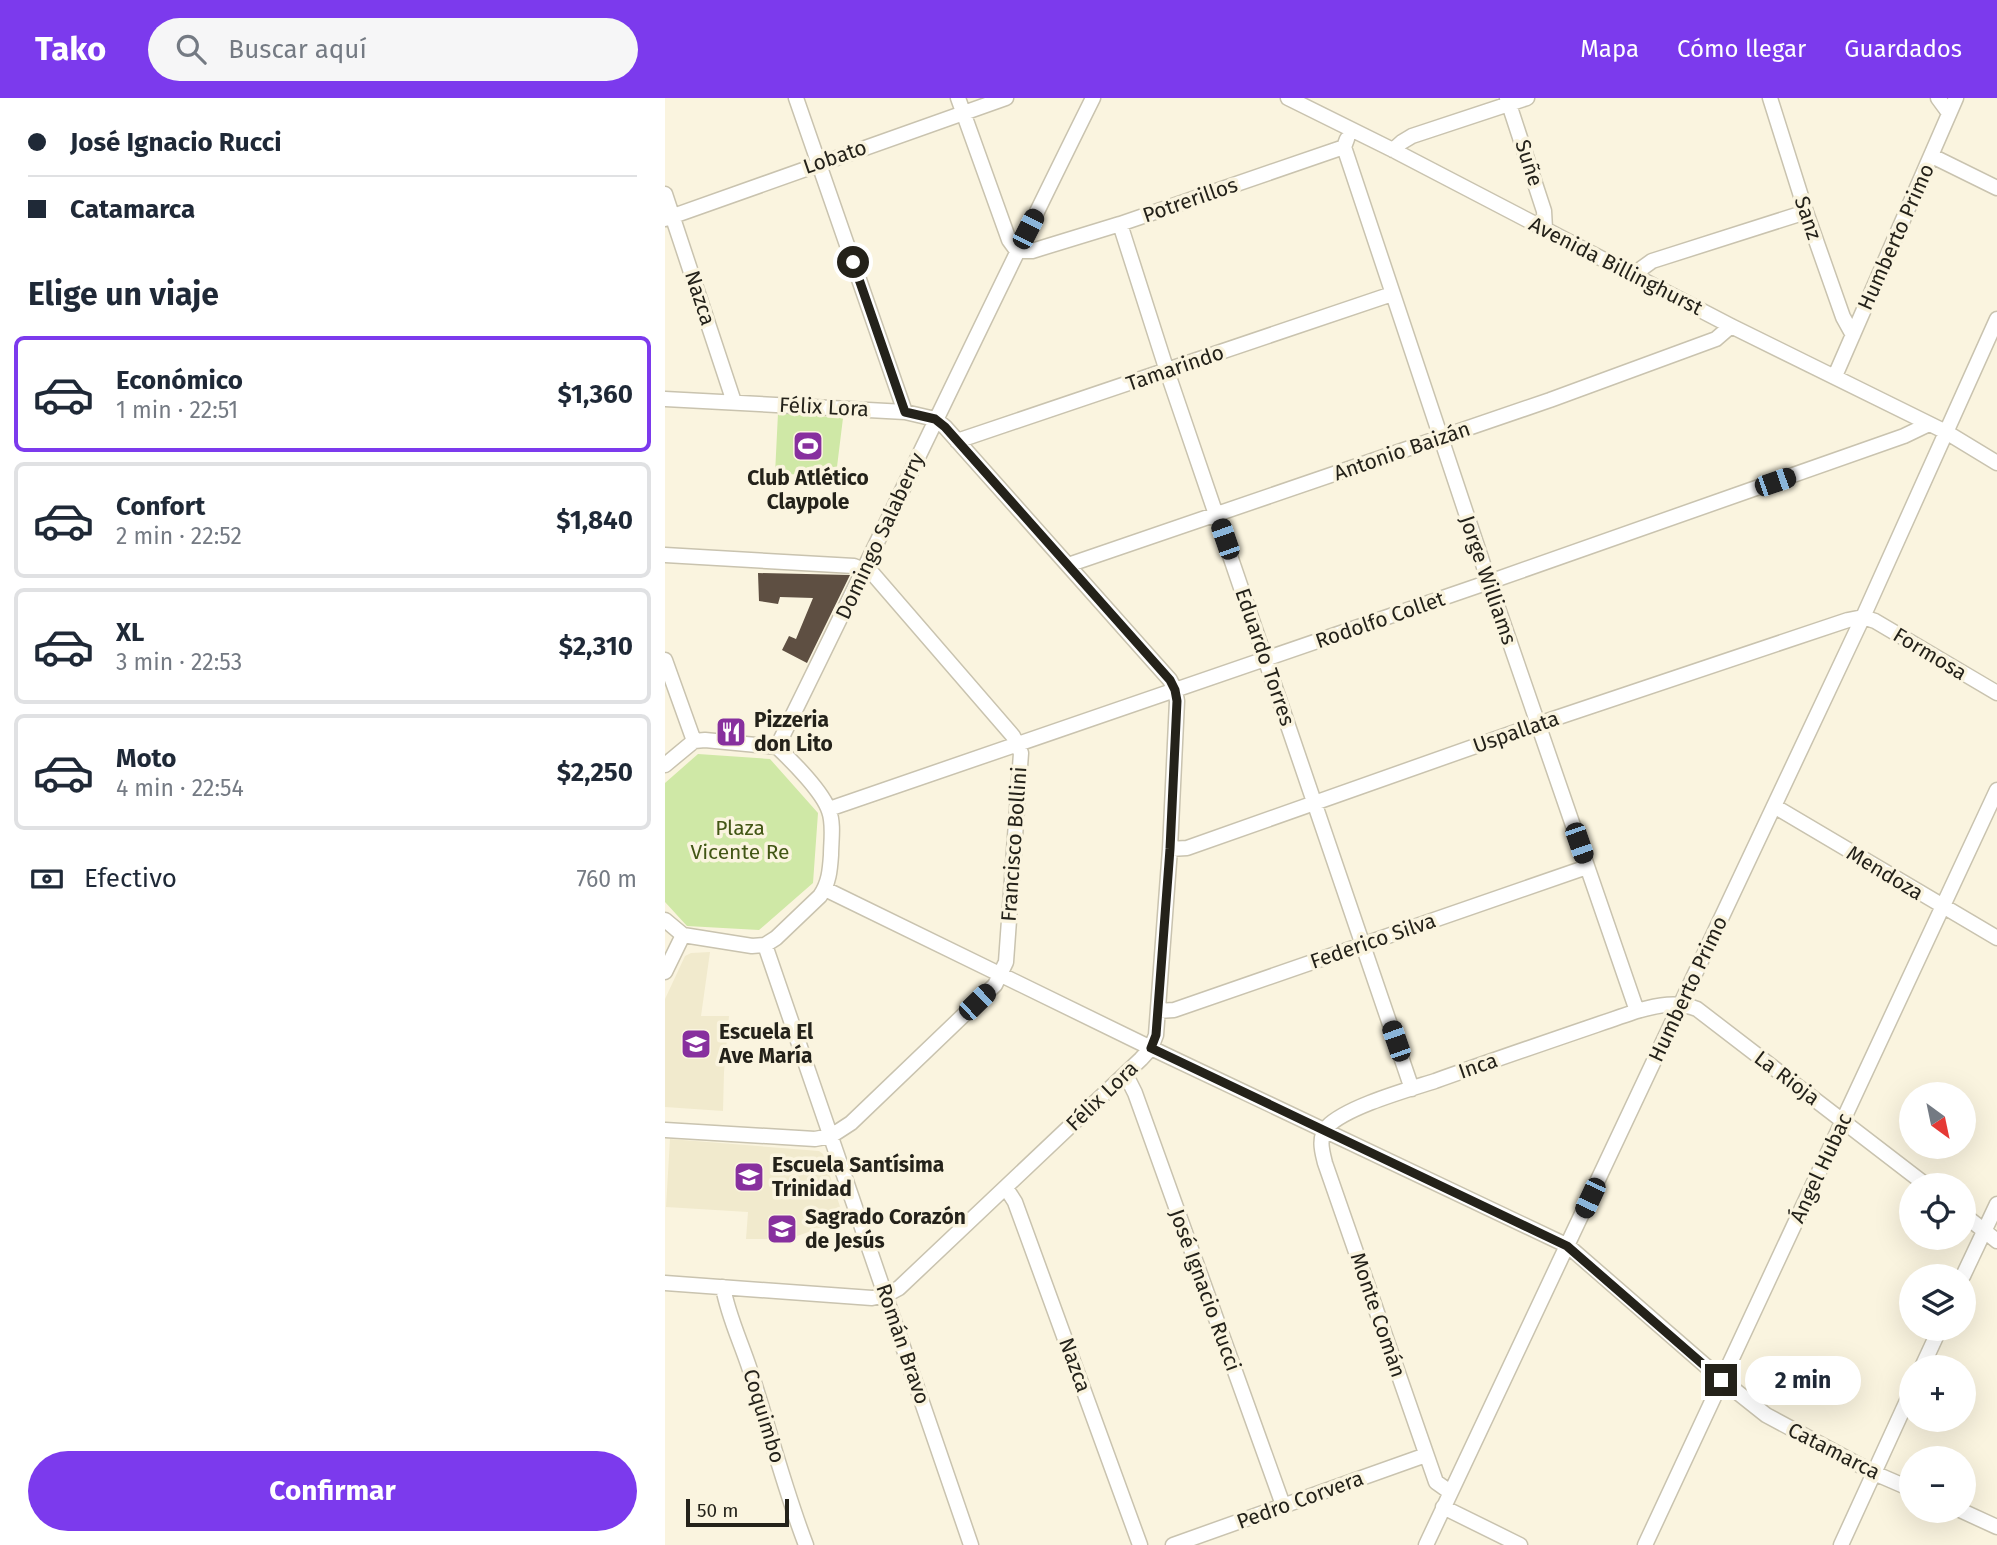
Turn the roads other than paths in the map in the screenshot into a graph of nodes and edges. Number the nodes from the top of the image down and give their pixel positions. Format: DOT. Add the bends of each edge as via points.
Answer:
graph roads {
  1 [pos="796,98"];
  2 [pos="1006,98"];
  3 [pos="1093,98"];
  4 [pos="1288,98"];
  5 [pos="1527,98"];
  6 [pos="1770,98"];
  7 [pos="1938,98"];
  8 [pos="1956,98"];
  9 [pos="1508,101"];
  10 [pos="961,105"];
  11 [pos="1949,113"];
  12 [pos="1351,130"];
  13 [pos="1344,147"];
  14 [pos="1393,150"];
  15 [pos="1931,156"];
  16 [pos="818,162"];
  17 [pos="1997,188"];
  18 [pos="665,194"];
  19 [pos="1806,212"];
  20 [pos="669,217"];
  21 [pos="1119,224"];
  22 [pos="1545,229"];
  23 [pos="1017,251"];
  24 [pos="1634,274"];
  25 [pos="1392,294"];
  26 [pos="1997,319"];
  27 [pos="1731,326"];
  28 [pos="1853,335"];
  29 [pos="1167,370"];
  30 [pos="1835,376"];
  31 [pos="665,398"];
  32 [pos="734,402"];
  33 [pos="905,412"];
  34 [pos="935,419"];
  35 [pos="1929,424"];
  36 [pos="1946,432"];
  37 [pos="1441,437"];
  38 [pos="957,441"];
  39 [pos="1997,463"];
  40 [pos="1217,515"];
  41 [pos="665,555"];
  42 [pos="1067,565"];
  43 [pos="865,570"];
  44 [pos="1489,582"];
  45 [pos="1863,617"];
  46 [pos="1266,659"];
  47 [pos="665,660"];
  48 [pos="1175,690"];
  49 [pos="1997,694"];
  50 [pos="1538,724"];
  51 [pos="694,741"];
  52 [pos="1018,744"];
  53 [pos="777,747"];
  54 [pos="665,765"];
  55 [pos="1997,790"];
  56 [pos="1315,802"];
  57 [pos="1775,806"];
  58 [pos="829,809"];
  59 [pos="1170,849"];
  60 [pos="1587,867"];
  61 [pos="825,889"];
  62 [pos="1944,908"];
  63 [pos="665,920"];
  64 [pos="683,935"];
  65 [pos="1997,938"];
  66 [pos="765,945"];
  67 [pos="1363,945"];
  68 [pos="665,972"];
  69 [pos="1001,974"];
  70 [pos="1681,1005"];
  71 [pos="1637,1011"];
  72 [pos="1158,1012"];
  73 [pos="1151,1048"];
  74 [pos="1126,1075"];
  75 [pos="1412,1089"];
  76 [pos="1843,1120"];
  77 [pos="665,1130"];
  78 [pos="1324,1130"];
  79 [pos="831,1136"];
  80 [pos="1911,1173"];
  81 [pos="1006,1188"];
  82 [pos="1997,1204"];
  83 [pos="1976,1225"];
  84 [pos="1984,1231"];
  85 [pos="1997,1241"];
  86 [pos="1567,1246"];
  87 [pos="1969,1264"];
  88 [pos="665,1283"];
  89 [pos="723,1287"];
  90 [pos="886,1295"];
  91 [pos="1721,1380"];
  92 [pos="1899,1418"];
  93 [pos="1426,1455"];
  94 [pos="1874,1473"];
  95 [pos="1899,1484"];
  96 [pos="1450,1492"];
  97 [pos="1283,1506"];
  98 [pos="1443,1507"];
  99 [pos="1976,1517"];
  100 [pos="1997,1527"];
  101 [pos="806,1545"];
  102 [pos="971,1545"];
  103 [pos="1140,1545"];
  104 [pos="1173,1545"];
  105 [pos="1426,1545"];
  106 [pos="1520,1545"];
  107 [pos="1645,1545"];
  108 [pos="1841,1545"];
  1 -- 16 [label="street"];
  2 -- 10 [label="street, Lobato"];
  3 -- 23 [label="street, Domingo Salaberry"];
  4 -- 12 [label="street, Avenida Billinghurst"];
  5 -- 9 [label="street"];
  6 -- 19 [label="street, Sanz"];
  7 -- 11 [label="street"];
  8 -- 11 [label="street, Humberto Primo"];
  9 -- 14 [label="street" via="1412,136"];
  9 -- 22 [label="street, Suñe" via="1544,211"];
  10 -- 16 [label="street, Lobato"];
  10 -- 23 [label="street" via="1009,240"];
  11 -- 15 [label="street, Humberto Primo"];
  12 -- 13 [label="street"];
  12 -- 14 [label="street, Avenida Billinghurst"];
  13 -- 21 [label="street, Potrerillos"];
  13 -- 25 [label="street, Jorge Williams"];
  14 -- 22 [label="street, Avenida Billinghurst"];
  15 -- 17 [label="street"];
  15 -- 28 [label="street, Humberto Primo"];
  16 -- 20 [label="street, Lobato"];
  16 -- 33 [label="street"];
  18 -- 20 [label="street, Nazca"];
  19 -- 24 [label="street" via="1652,261"];
  19 -- 28 [label="street, Sanz"];
  20 -- 32 [label="street, Nazca"];
  21 -- 23 [label="street, Potrerillos" via="1032,251"];
  21 -- 29 [label="street, Eduardo Torres"];
  22 -- 24 [label="street, Avenida Billinghurst"];
  23 -- 34 [label="street, Domingo Salaberry"];
  24 -- 27 [label="street, Avenida Billinghurst"];
  25 -- 29 [label="street, Tamarindo"];
  25 -- 37 [label="street, Jorge Williams"];
  26 -- 36 [label="street, Humberto Primo"];
  27 -- 30 [label="street, Avenida Billinghurst"];
  27 -- 37 [label="street, Antonio Baizán" via="1716,339"];
  28 -- 30 [label="street, Humberto Primo"];
  29 -- 38 [label="street, Tamarindo"];
  29 -- 40 [label="street, Eduardo Torres"];
  30 -- 35 [label="street, Avenida Billinghurst"];
  31 -- 32 [label="street, Félix Lora"];
  32 -- 33 [label="street, Félix Lora"];
  33 -- 34 [label="street, Félix Lora"];
  34 -- 38 [label="street"];
  34 -- 43 [label="street, Domingo Salaberry"];
  35 -- 36 [label="street, Avenida Billinghurst"];
  35 -- 44 [label="street, Rodolfo Collet"];
  36 -- 39 [label="street, Avenida Billinghurst"];
  36 -- 45 [label="street, Humberto Primo"];
  37 -- 40 [label="street, Antonio Baizán"];
  37 -- 44 [label="street, Jorge Williams"];
  38 -- 42 [label="street"];
  40 -- 42 [label="street, Antonio Baizán"];
  40 -- 46 [label="street, Eduardo Torres"];
  41 -- 43 [label="street"];
  42 -- 48 [label="street"];
  43 -- 52 [label="street, Francisco Bollini" via="879,580"];
  43 -- 53 [label="street, Domingo Salaberry"];
  44 -- 46 [label="street, Rodolfo Collet"];
  44 -- 50 [label="street, Jorge Williams"];
  45 -- 49 [label="street, Formosa"];
  45 -- 50 [label="street, Uspallata"];
  45 -- 57 [label="street, Humberto Primo"];
  46 -- 48 [label="street, Rodolfo Collet"];
  46 -- 56 [label="street, Eduardo Torres"];
  47 -- 51 [label="street"];
  48 -- 52 [label="street, Rodolfo Collet"];
  48 -- 59 [label="street, Félix Lora"];
  50 -- 56 [label="street, Uspallata"];
  50 -- 60 [label="street, Jorge Williams"];
  51 -- 53 [label="street"];
  51 -- 54 [label="street"];
  52 -- 58 [label="street, Rodolfo Collet"];
  52 -- 69 [label="street, Francisco Bollini" via="1006,962"];
  53 -- 58 [label="street"];
  55 -- 62 [label="street, Ángel Hubac"];
  56 -- 59 [label="street, Uspallata" via="1187,848"];
  56 -- 67 [label="street, Eduardo Torres"];
  57 -- 62 [label="street, Mendoza"];
  57 -- 70 [label="street, Humberto Primo"];
  58 -- 61 [label="street" via="830,876"];
  59 -- 72 [label="street, Félix Lora"];
  60 -- 67 [label="street, Federico Silva"];
  60 -- 71 [label="street, Jorge Williams"];
  61 -- 66 [label="street"];
  61 -- 69 [label="street, Catamarca"];
  62 -- 65 [label="street, Mendoza"];
  62 -- 76 [label="street, Ángel Hubac"];
  63 -- 64 [label="street"];
  64 -- 66 [label="street"];
  64 -- 68 [label="street"];
  66 -- 79 [label="street, Román Bravo"];
  67 -- 72 [label="street, Federico Silva"];
  67 -- 75 [label="street, Eduardo Torres"];
  69 -- 73 [label="street, Catamarca"];
  69 -- 79 [label="street, Francisco Bollini" via="995,985 860,1114"];
  70 -- 71 [label="street"];
  70 -- 76 [label="street, La Rioja" via="1697,1009"];
  70 -- 86 [label="street, Humberto Primo"];
  71 -- 75 [label="street, Inca"];
  72 -- 73 [label="street, Félix Lora"];
  73 -- 74 [label="street, Félix Lora"];
  73 -- 78 [label="street, Catamarca"];
  74 -- 81 [label="street, Félix Lora"];
  74 -- 97 [label="street, José Ignacio Rucci"];
  75 -- 78 [label="street, Inca" via="1348,1113"];
  76 -- 80 [label="street, La Rioja"];
  76 -- 91 [label="street, Ángel Hubac"];
  77 -- 79 [label="street" via="815,1139"];
  78 -- 86 [label="street, Catamarca"];
  78 -- 93 [label="street, Monte Comán" via="1325,1163"];
  79 -- 90 [label="street, Román Bravo"];
  81 -- 90 [label="street, Félix Lora"];
  81 -- 103 [label="street, Nazca" via="1015,1202"];
  82 -- 84 [label="street"];
  83 -- 84 [label="street"];
  84 -- 85 [label="street"];
  84 -- 87 [label="street"];
  86 -- 91 [label="street, Catamarca"];
  86 -- 96 [label="street, Humberto Primo"];
  88 -- 89 [label="street"];
  89 -- 90 [label="street" via="872,1298"];
  89 -- 101 [label="street, Coquimbo"];
  90 -- 102 [label="street, Román Bravo"];
  91 -- 94 [label="street, Catamarca" via="1776,1421"];
  91 -- 107 [label="street, Ángel Hubac"];
  92 -- 94 [label="street"];
  93 -- 96 [label="street, Monte Comán" via="1436,1482"];
  93 -- 97 [label="street, Pedro Corvera"];
  94 -- 95 [label="street, Catamarca"];
  94 -- 108 [label="street"];
  96 -- 98 [label="street, Humberto Primo"];
  97 -- 104 [label="street, Pedro Corvera"];
  98 -- 105 [label="street, Humberto Primo"];
  98 -- 106 [label="street"];
  99 -- 100 [label="street"];
}
